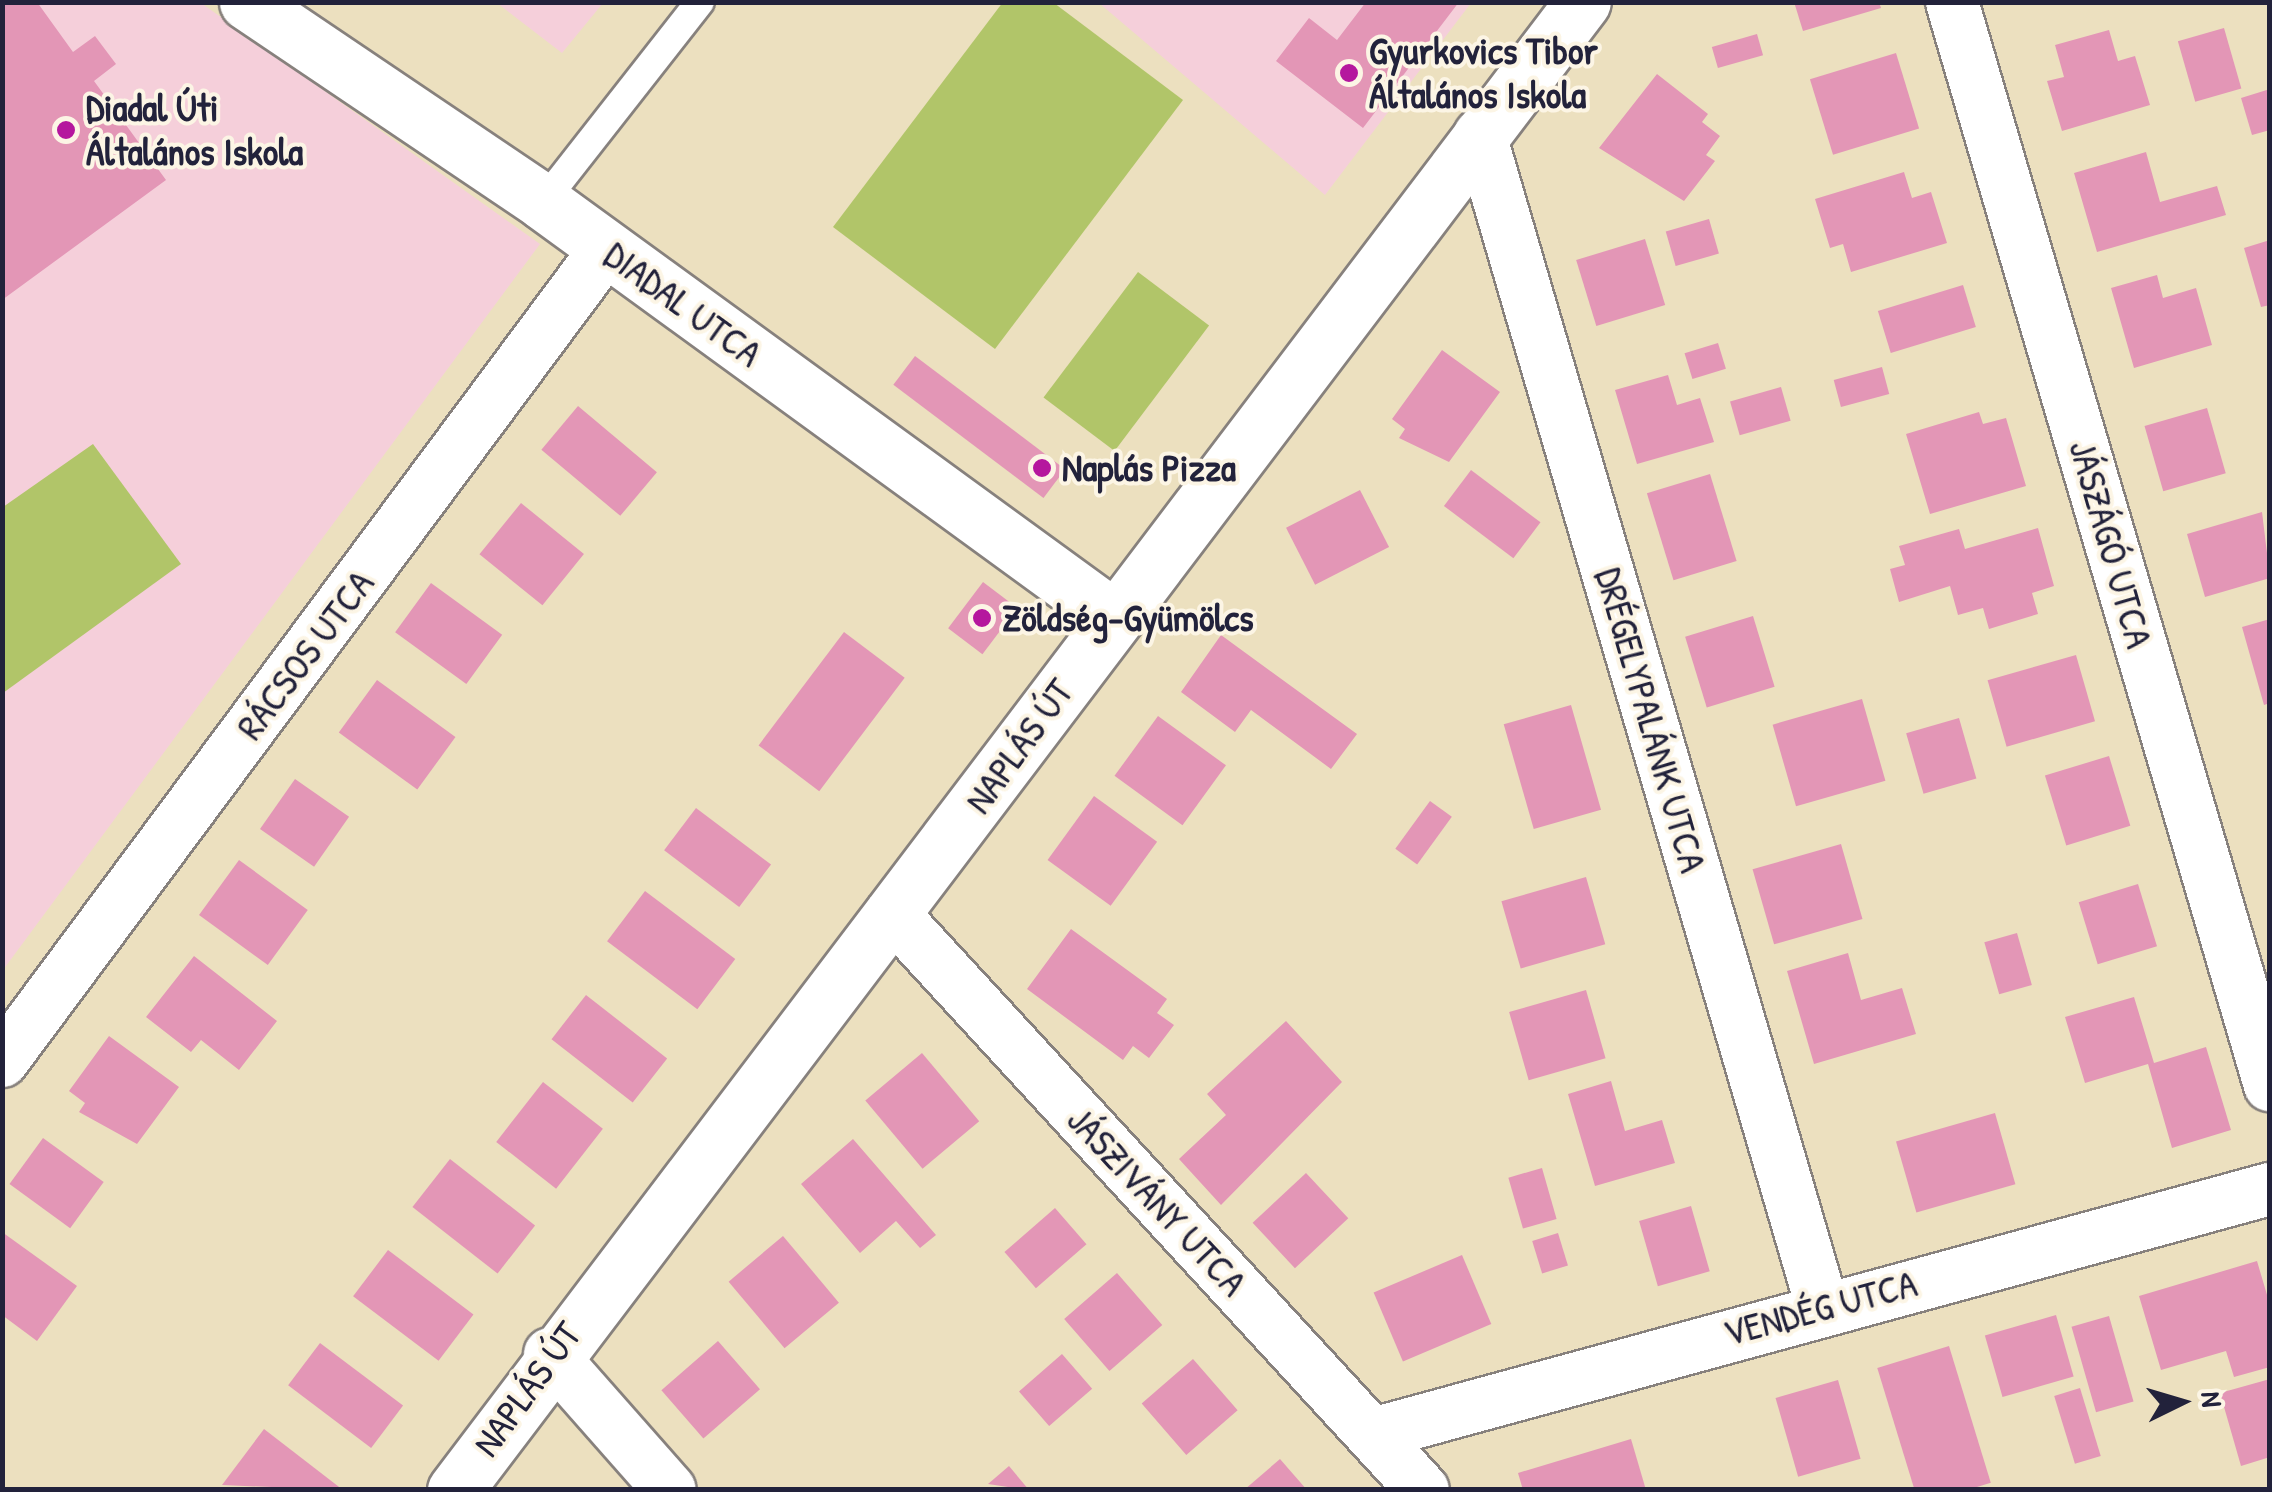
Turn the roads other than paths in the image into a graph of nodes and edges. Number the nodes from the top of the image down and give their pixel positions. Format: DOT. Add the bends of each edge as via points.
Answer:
graph roads {
  1 [pos="247,2"];
  2 [pos="700,2"];
  3 [pos="1583,2"];
  4 [pos="1952,2"];
  5 [pos="1480,134"];
  6 [pos="543,202"];
  7 [pos="606,248"];
  8 [pos="1112,616"];
  9 [pos="892,913"];
  10 [pos="2,1061"];
  11 [pos="2270,1084"];
  12 [pos="2270,1189"];
  13 [pos="1822,1306"];
  14 [pos="550,1354"];
  15 [pos="1373,1434"];
  16 [pos="455,1490"];
  17 [pos="670,1490"];
  18 [pos="1424,1490"];
  1 -- 6 [label="street, DIADAL UTCA"];
  2 -- 6 [label="lane"];
  3 -- 5 [label="street, NAPLÁS ÚT"];
  4 -- 11 [label="street, JÁSZÁGÓ UTCA"];
  5 -- 8 [label="street, NAPLÁS ÚT"];
  5 -- 13 [label="street, DRÉGELYPALÁNK UTCA"];
  6 -- 7 [label="street, DIADAL UTCA"];
  7 -- 8 [label="street, DIADAL UTCA"];
  7 -- 10 [label="street, RÁCSOS UTCA"];
  8 -- 9 [label="street, NAPLÁS ÚT"];
  9 -- 14 [label="street, NAPLÁS ÚT"];
  9 -- 15 [label="street, JÁSZIVÁNY UTCA"];
  12 -- 13 [label="street, VENDÉG UTCA"];
  13 -- 15 [label="street, VENDÉG UTCA"];
  14 -- 16 [label="street, NAPLÁS ÚT"];
  14 -- 17 [label="street"];
  15 -- 18 [label="street, JÁSZIVÁNY UTCA"];
}
